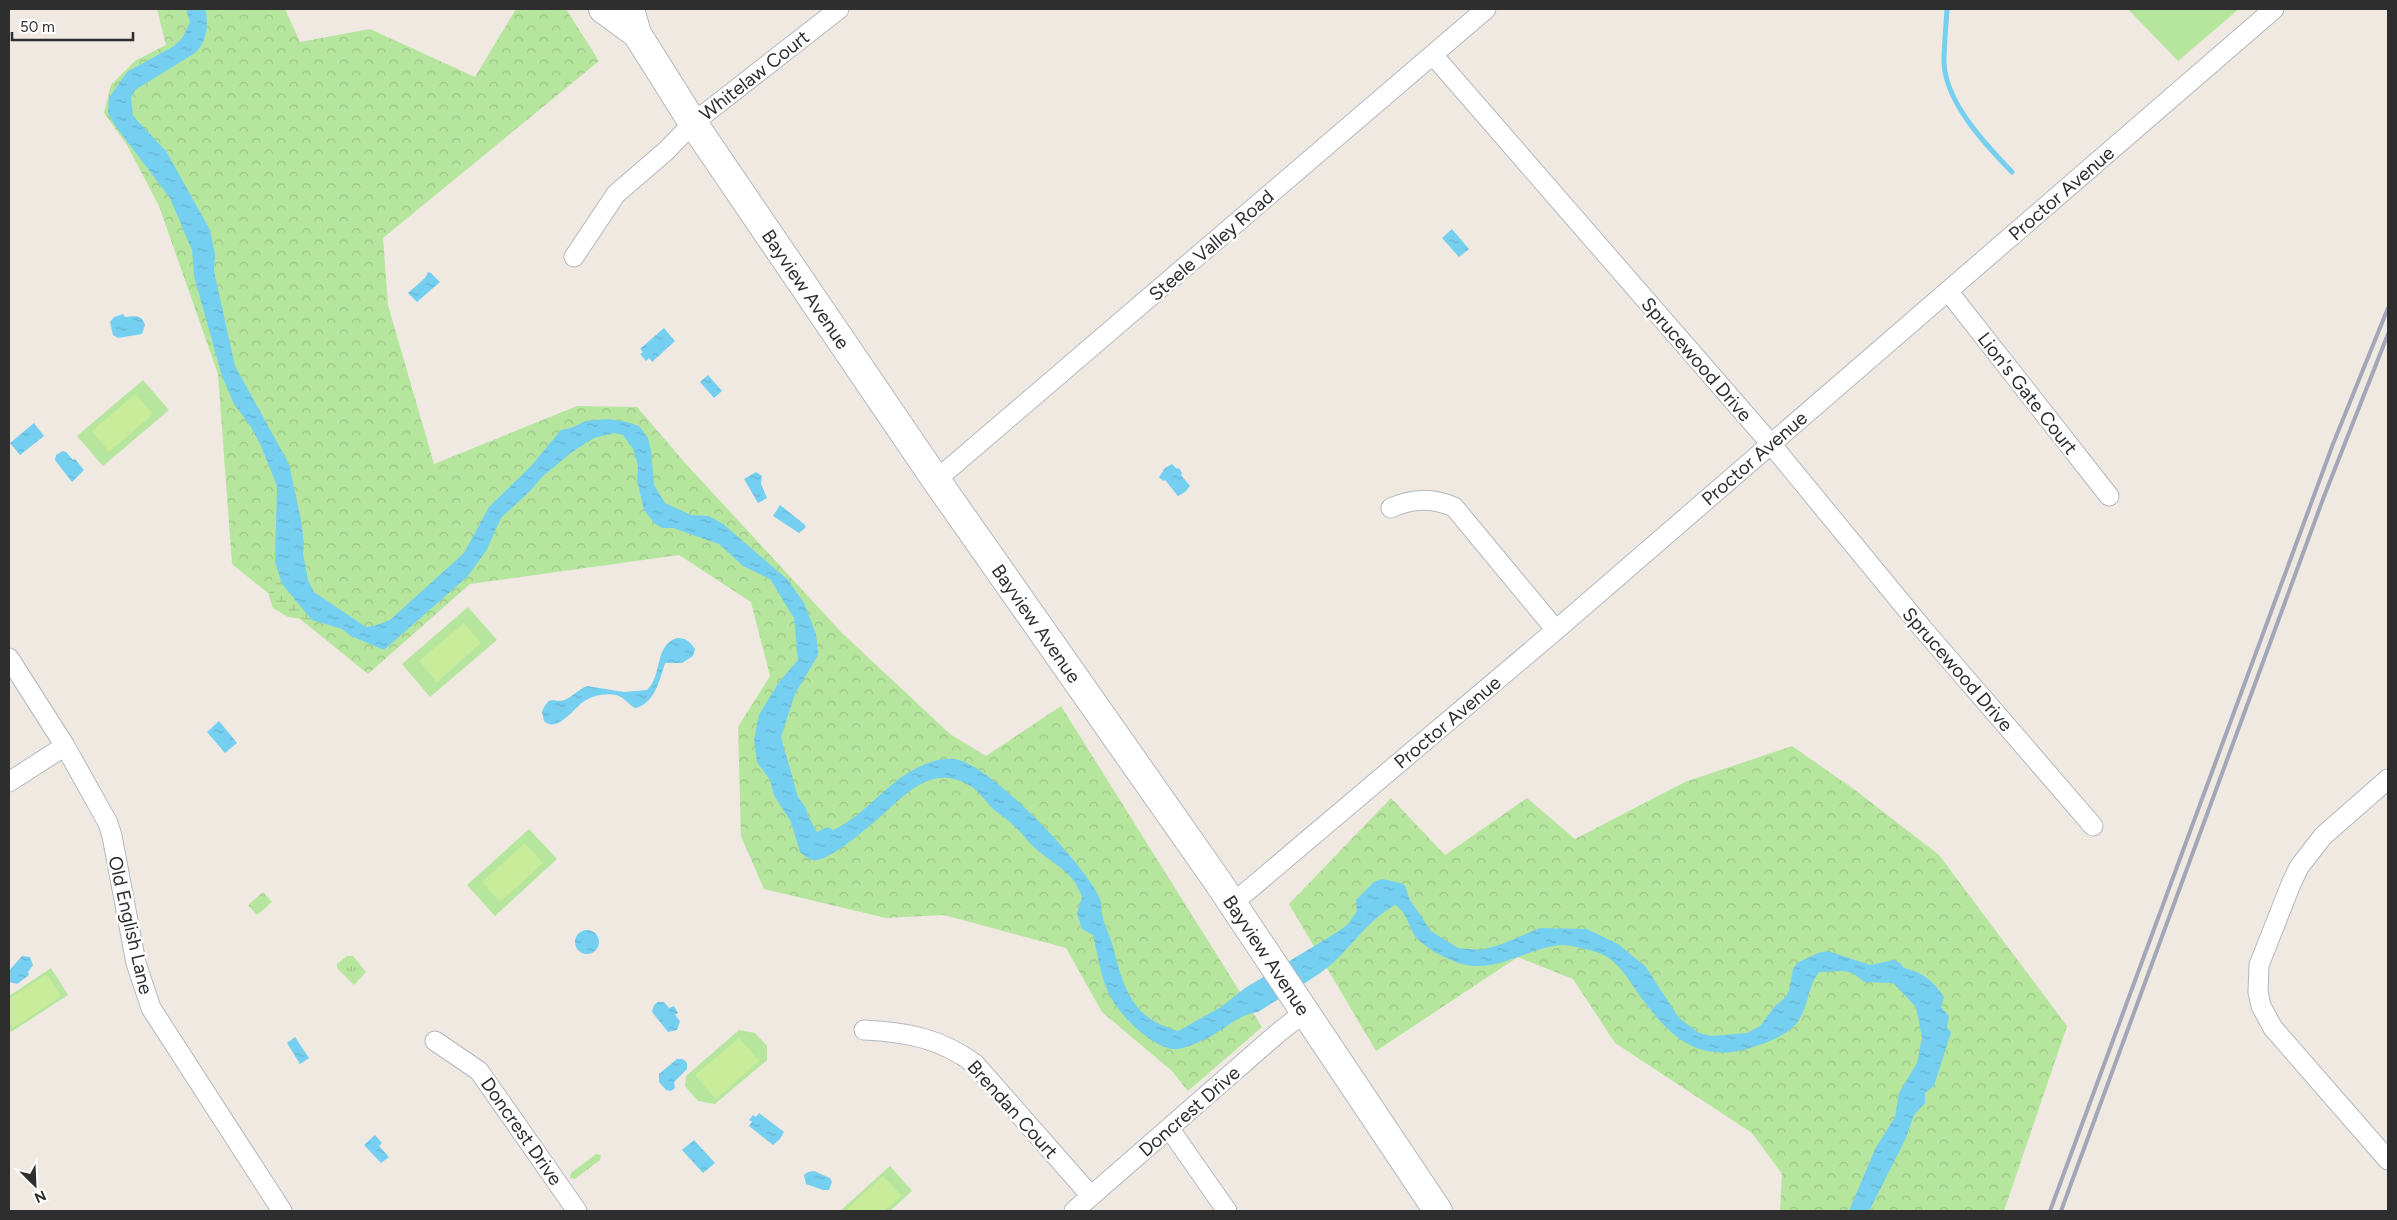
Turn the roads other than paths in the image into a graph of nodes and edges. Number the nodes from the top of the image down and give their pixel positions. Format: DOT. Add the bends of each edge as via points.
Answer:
graph roads {
  1 [pos="603,9"];
  2 [pos="839,9"];
  3 [pos="1486,9"];
  4 [pos="2274,9"];
  5 [pos="633,21"];
  6 [pos="1433,55"];
  7 [pos="693,123"];
  8 [pos="574,257"];
  9 [pos="1948,290"];
  10 [pos="1772,444"];
  11 [pos="936,480"];
  12 [pos="2108,496"];
  13 [pos="1392,508"];
  14 [pos="1556,630"];
  15 [pos="9,658"];
  16 [pos="64,746"];
  17 [pos="2388,779"];
  18 [pos="9,782"];
  19 [pos="2093,826"];
  20 [pos="1232,904"];
  21 [pos="1302,1006"];
  22 [pos="864,1030"];
  23 [pos="435,1041"];
  24 [pos="1169,1128"];
  25 [pos="2388,1160"];
  26 [pos="1091,1196"];
  27 [pos="282,1211"];
  28 [pos="578,1211"];
  29 [pos="1074,1211"];
  30 [pos="1227,1211"];
  31 [pos="1438,1211"];
  1 -- 5 [label="main road, Bayview Avenue"];
  2 -- 7 [label="street, Whitelaw Court"];
  3 -- 6 [label="street, Steele Valley Road"];
  4 -- 9 [label="street, Proctor Avenue"];
  5 -- 7 [label="main road, Bayview Avenue"];
  6 -- 10 [label="street, Sprucewood Drive"];
  6 -- 11 [label="street, Steele Valley Road"];
  7 -- 8 [label="street, Whitelaw Court" via="616,194"];
  7 -- 11 [label="main road, Bayview Avenue"];
  9 -- 10 [label="street, Proctor Avenue"];
  9 -- 12 [label="street, Lion's Gate Court"];
  10 -- 14 [label="street, Proctor Avenue"];
  10 -- 19 [label="street, Sprucewood Drive" via="1923,629"];
  11 -- 20 [label="main road, Bayview Avenue"];
  13 -- 14 [label="street" via="1407,501 1422,500 1454,507"];
  14 -- 20 [label="street, Proctor Avenue"];
  15 -- 16 [label="street, Old English Lane"];
  16 -- 18 [label="street"];
  16 -- 27 [label="street, Old English Lane" via="102,810 112,836 136,963 151,1008"];
  17 -- 25 [label="street" via="2323,836 2299,867 2259,965 2258,992 2261,1006 2273,1028"];
  20 -- 21 [label="main road, Bayview Avenue"];
  21 -- 24 [label="street, Doncrest Drive" via="1278,1032"];
  21 -- 31 [label="main road, Bayview Avenue"];
  22 -- 26 [label="street, Brendan Court" via="896,1032 940,1042 960,1052 975,1064"];
  23 -- 28 [label="street, Doncrest Drive" via="479,1071"];
  24 -- 26 [label="street, Doncrest Drive"];
  24 -- 30 [label="street"];
  26 -- 29 [label="street, Doncrest Drive"];
}
